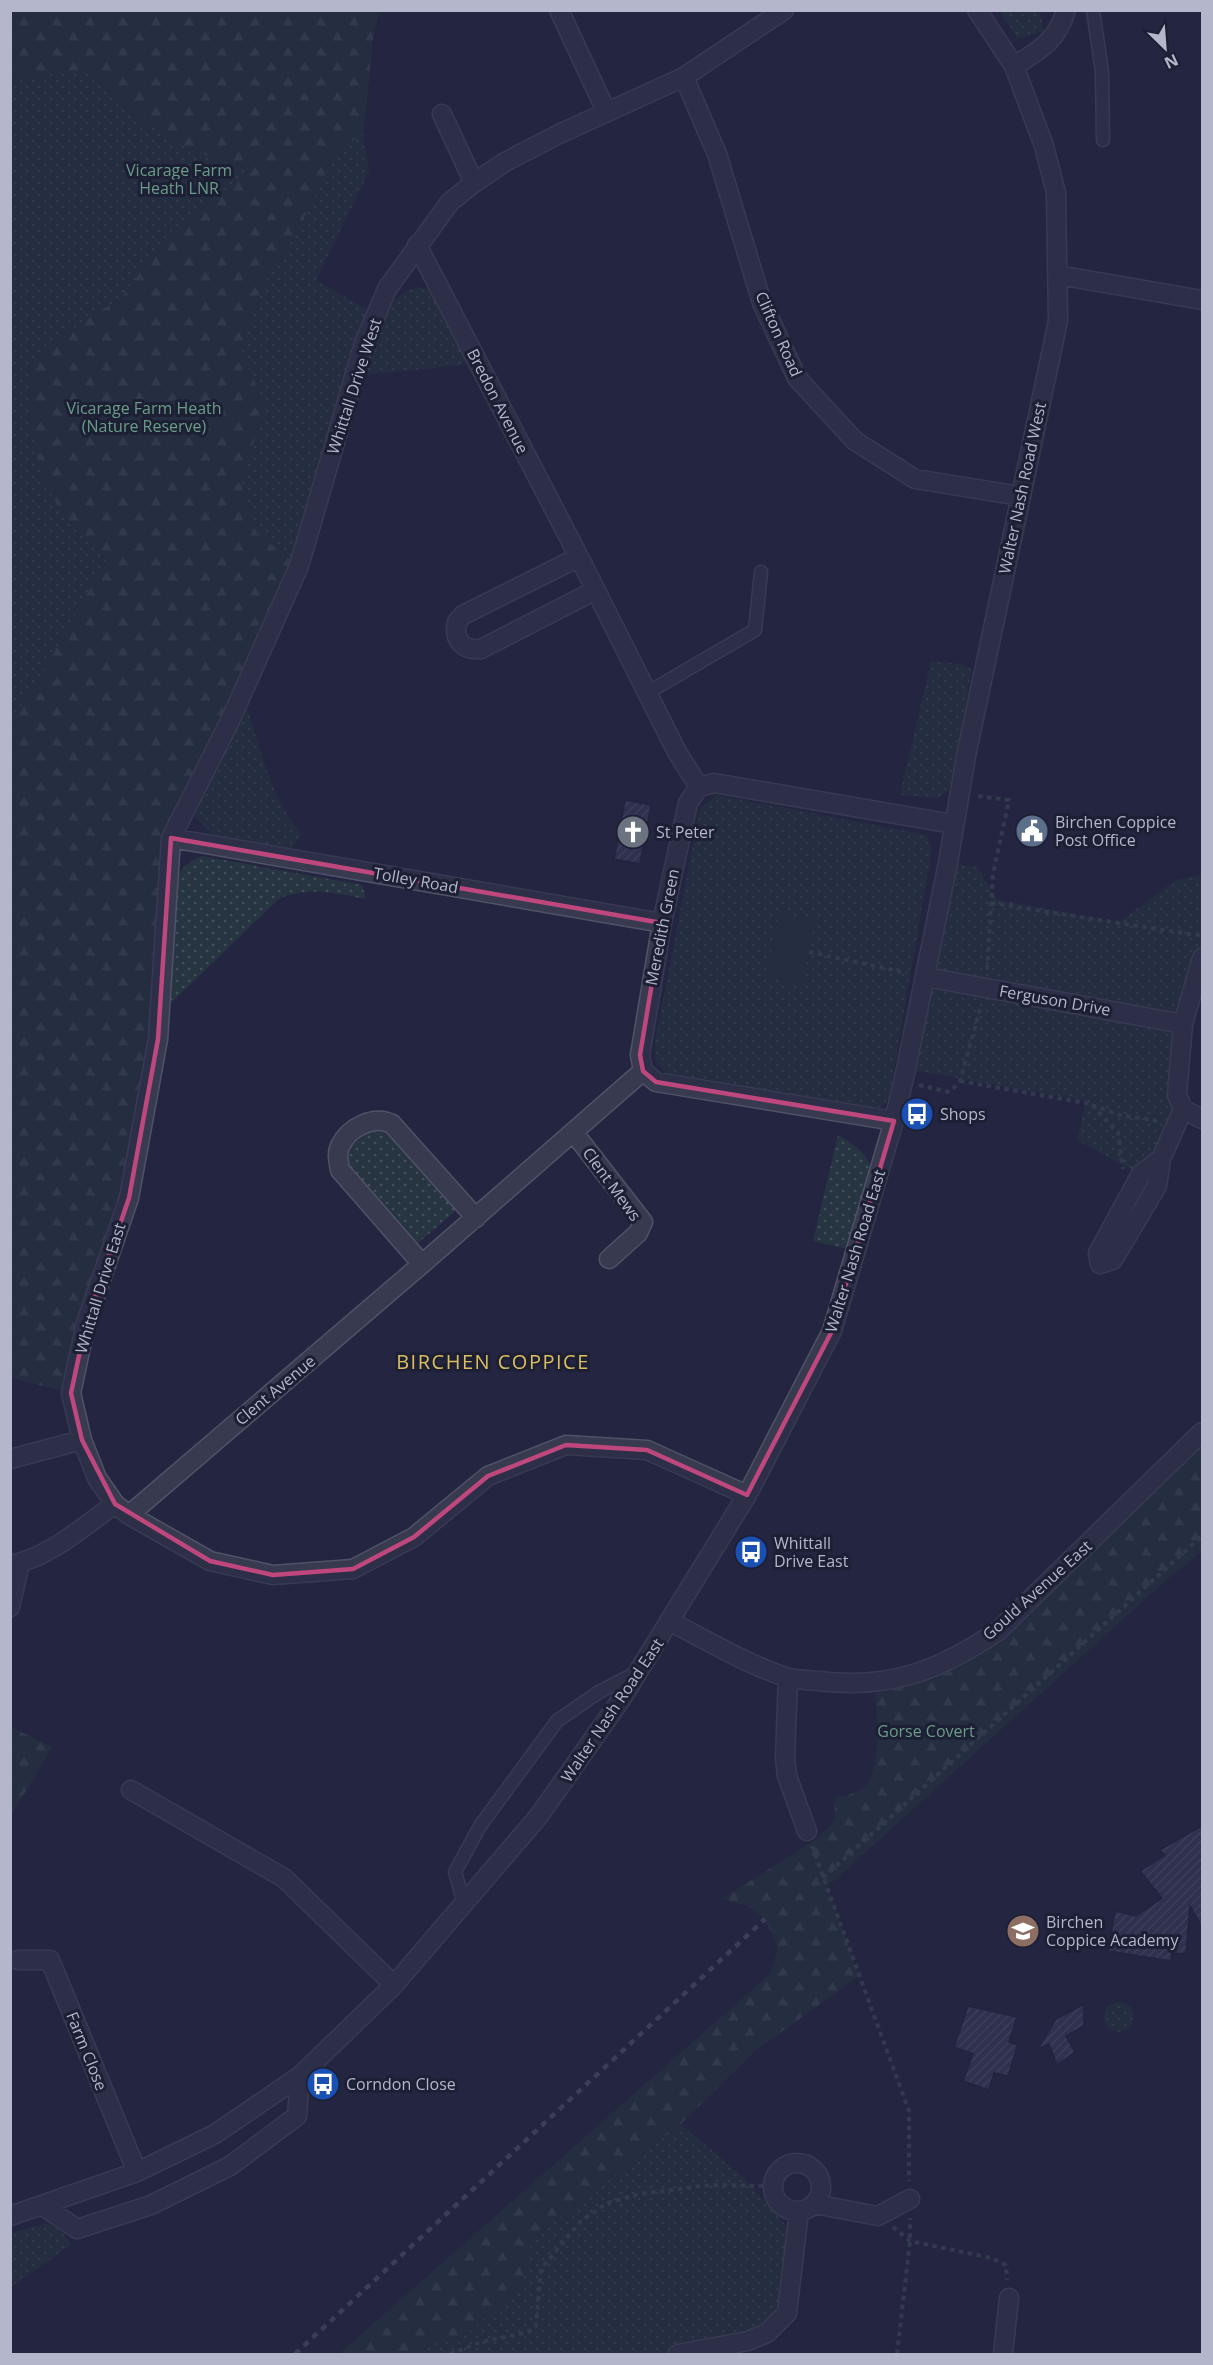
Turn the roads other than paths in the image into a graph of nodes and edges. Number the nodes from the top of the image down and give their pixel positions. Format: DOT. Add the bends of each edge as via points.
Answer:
graph roads {
  1 [pos="559,10"];
  2 [pos="784,10"];
  3 [pos="977,10"];
  4 [pos="1066,10"];
  5 [pos="1093,10"];
  6 [pos="1014,66"];
  7 [pos="684,77"];
  8 [pos="606,111"];
  9 [pos="442,114"];
  10 [pos="1103,140"];
  11 [pos="474,183"];
  12 [pos="417,245"];
  13 [pos="1058,275"];
  14 [pos="1203,300"];
  15 [pos="1021,496"];
  16 [pos="579,556"];
  17 [pos="760,572"];
  18 [pos="596,590"];
  19 [pos="647,693"];
  20 [pos="699,787"];
  21 [pos="953,824"];
  22 [pos="171,838"];
  23 [pos="662,923"];
  24 [pos="1203,958"];
  25 [pos="926,977"];
  26 [pos="1183,1024"];
  27 [pos="643,1071"];
  28 [pos="1183,1109"];
  29 [pos="1203,1119"];
  30 [pos="894,1121"];
  31 [pos="574,1133"];
  32 [pos="1161,1159"];
  33 [pos="476,1218"];
  34 [pos="609,1259"];
  35 [pos="422,1264"];
  36 [pos="1203,1432"];
  37 [pos="82,1440"];
  38 [pos="10,1459"];
  39 [pos="747,1495"];
  40 [pos="122,1509"];
  41 [pos="15,1564"];
  42 [pos="10,1607"];
  43 [pos="671,1622"];
  44 [pos="639,1671"];
  45 [pos="788,1678"];
  46 [pos="130,1790"];
  47 [pos="807,1831"];
  48 [pos="464,1903"];
  49 [pos="18,1960"];
  50 [pos="394,1985"];
  51 [pos="300,2076"];
  52 [pos="137,2172"];
  53 [pos="909,2199"];
  54 [pos="43,2206"];
  55 [pos="806,2207"];
  56 [pos="10,2216"];
  57 [pos="1009,2298"];
  58 [pos="678,2355"];
  59 [pos="1003,2355"];
  1 -- 8 [label="street"];
  2 -- 7 [label="street, Whittall Drive West"];
  3 -- 6 [label="street, Walter Nash Road West"];
  4 -- 6 [label="street" via="1062,26 1046,46"];
  5 -- 10 [label="lane" via="1102,72"];
  6 -- 13 [label="street, Walter Nash Road West" via="1044,146 1056,193"];
  7 -- 8 [label="street, Whittall Drive West"];
  7 -- 15 [label="street, Clifton Road" via="717,154 762,303 797,378 855,441 915,479"];
  8 -- 11 [label="street, Whittall Drive West" via="504,162"];
  9 -- 11 [label="street"];
  11 -- 12 [label="street, Whittall Drive West" via="450,202"];
  12 -- 16 [label="street, Bredon Avenue"];
  12 -- 22 [label="street, Whittall Drive West" via="387,289 364,343 300,566 229,723"];
  13 -- 14 [label="street"];
  13 -- 15 [label="street, Walter Nash Road West" via="1058,321"];
  15 -- 21 [label="street, Walter Nash Road West"];
  16 -- 18 [label="street, Bredon Avenue"];
  16 -- 18 [label="street" via="463,615 457,622 457,639 464,647 481,649"];
  17 -- 19 [label="lane" via="755,630"];
  18 -- 19 [label="street, Bredon Avenue"];
  19 -- 20 [label="street, Bredon Avenue"];
  20 -- 21 [label="street" via="714,783"];
  20 -- 23 [label="street, Meredith Green" via="688,803"];
  21 -- 25 [label="street, Walter Nash Road West"];
  22 -- 23 [label="street, Tolley Road"];
  22 -- 37 [label="street, Whittall Drive East" via="158,1039 129,1198 86,1323 70,1392"];
  23 -- 27 [label="street, Meredith Green" via="640,1055"];
  24 -- 26 [label="street"];
  25 -- 26 [label="street, Ferguson Drive"];
  25 -- 30 [label="street, Walter Nash Road East"];
  26 -- 28 [label="street" via="1177,1095"];
  27 -- 30 [label="street" via="656,1082"];
  27 -- 31 [label="street, Clent Avenue"];
  28 -- 29 [label="street"];
  28 -- 32 [label="street"];
  30 -- 39 [label="street, Walter Nash Road East" via="832,1331"];
  31 -- 33 [label="street, Clent Avenue"];
  31 -- 34 [label="street, Clent Mews" via="643,1222 638,1233"];
  32 -- 32 [label="street" via="1157,1186 1113,1260 1100,1264 1098,1253 1141,1174"];
  33 -- 35 [label="street, Clent Avenue"];
  33 -- 35 [label="street" via="392,1124 381,1119 366,1122 351,1133 340,1146 340,1170"];
  35 -- 40 [label="street, Clent Avenue"];
  36 -- 45 [label="street, Gould Avenue East" via="1026,1605 965,1653 924,1672 868,1683"];
  37 -- 38 [label="street"];
  37 -- 40 [label="street, Whittall Drive East" via="97,1478"];
  39 -- 40 [label="street, Whittall Drive East" via="647,1450 566,1445 488,1476 414,1537 353,1569 273,1575 210,1561"];
  39 -- 43 [label="street, Walter Nash Road East"];
  40 -- 41 [label="street, Clent Avenue"];
  41 -- 42 [label="street"];
  43 -- 44 [label="street, Walter Nash Road East"];
  43 -- 45 [label="street, Gould Avenue East"];
  44 -- 48 [label="street, Walter Nash Road East" via="538,1817"];
  44 -- 48 [label="lane" via="557,1721 480,1826 455,1872"];
  45 -- 47 [label="street" via="785,1758"];
  46 -- 50 [label="street" via="284,1878"];
  48 -- 50 [label="street, Walter Nash Road East"];
  49 -- 52 [label="street, Farm Close" via="50,1960"];
  50 -- 51 [label="street, Walter Nash Road East"];
  51 -- 52 [label="street, Walter Nash Road East" via="215,2133"];
  51 -- 54 [label="street" via="297,2116 230,2166 151,2205 77,2229"];
  52 -- 54 [label="street, Walter Nash Road East"];
  53 -- 55 [label="street" via="878,2216"];
  54 -- 56 [label="street, Walter Nash Road East"];
  55 -- 55 [label="street" via="783,2206 774,2194 774,2179 783,2167 806,2164 817,2174 821,2189"];
  55 -- 58 [label="street" via="787,2313 767,2333 748,2341"];
  57 -- 59 [label="street"];
}
